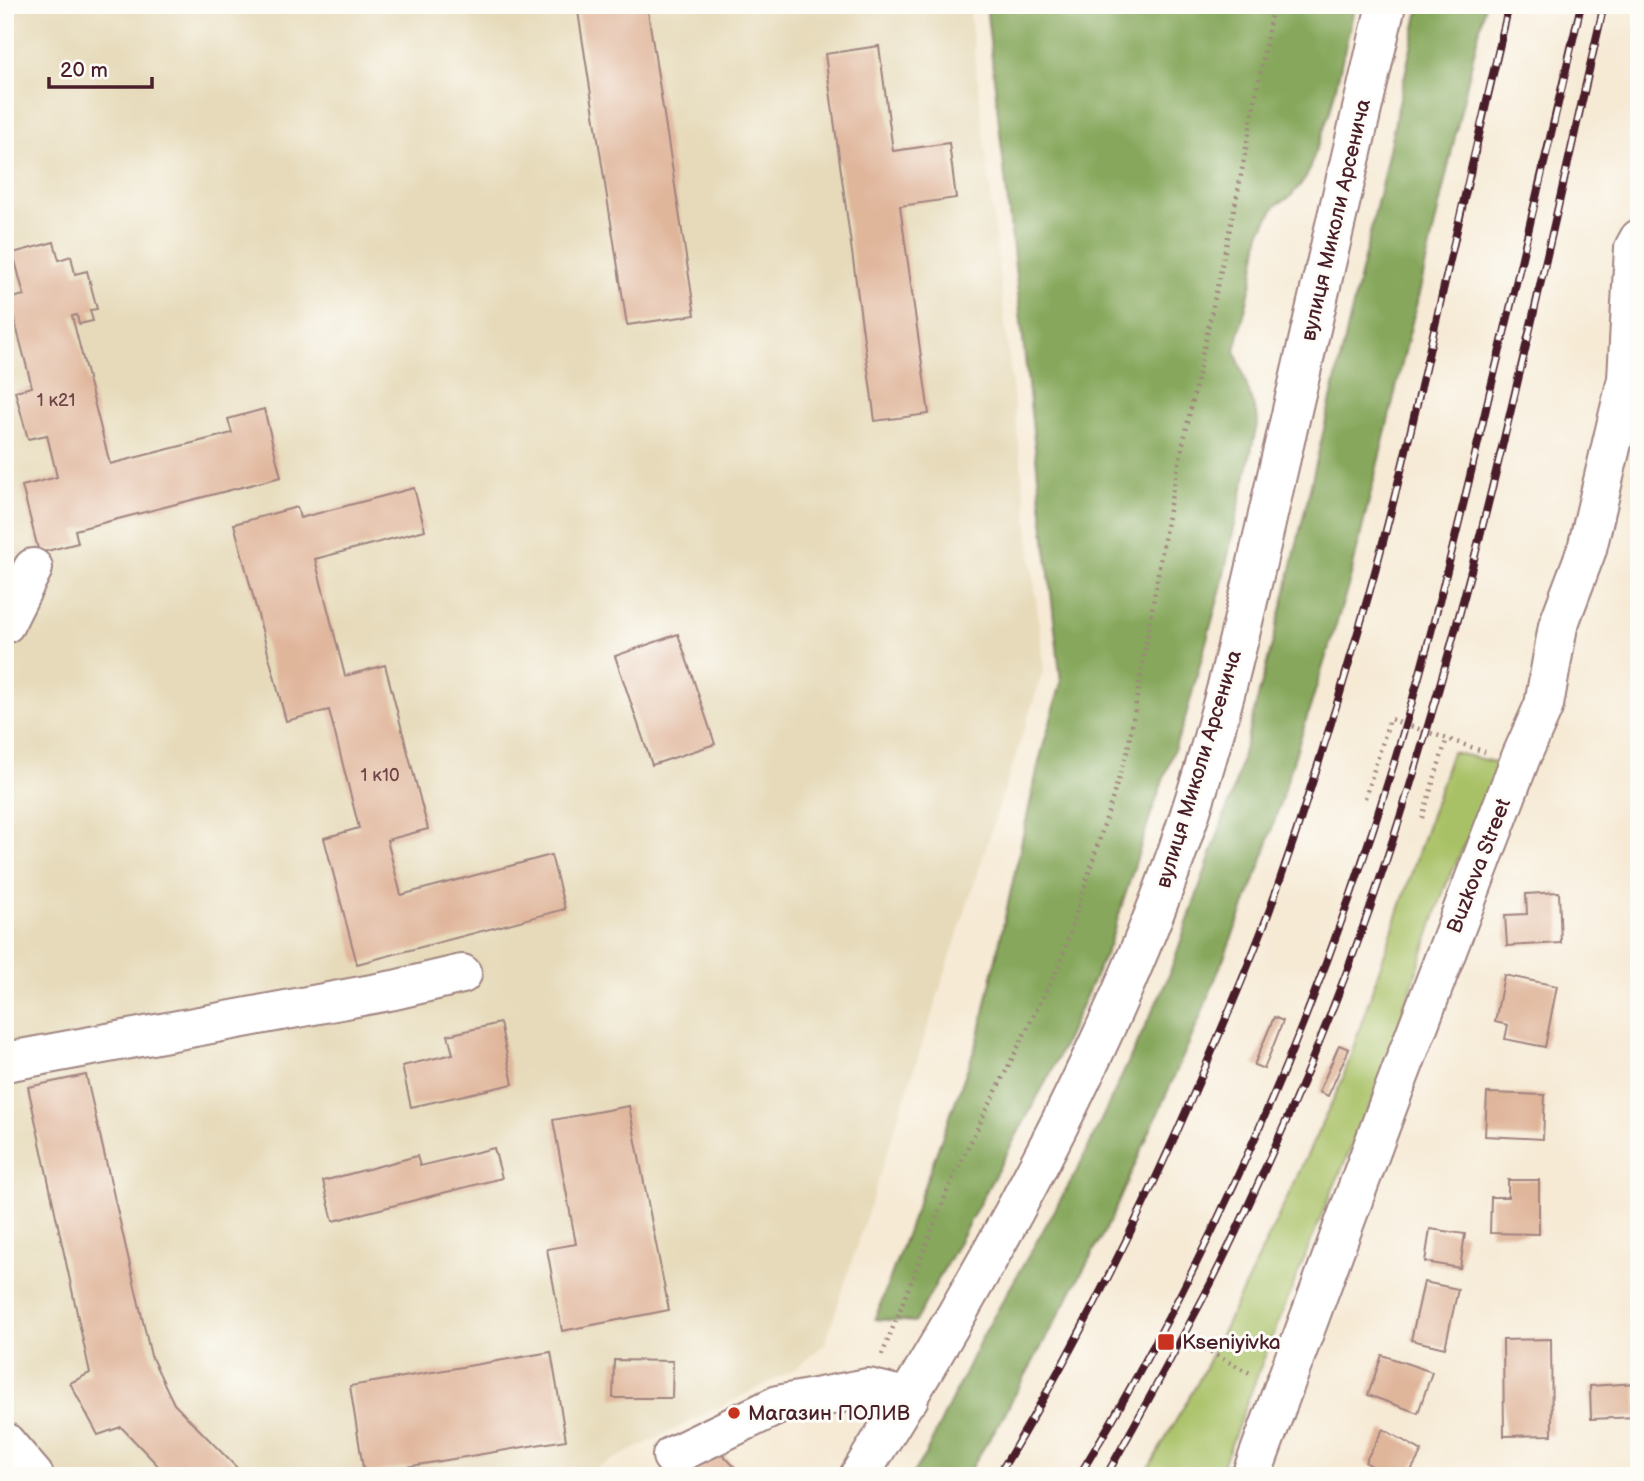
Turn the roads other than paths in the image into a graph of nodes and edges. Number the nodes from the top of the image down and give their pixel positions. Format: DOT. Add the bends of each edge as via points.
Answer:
graph roads {
  1 [pos="1386,5"];
  2 [pos="1639,239"];
  3 [pos="33,568"];
  4 [pos="5,624"];
  5 [pos="462,974"];
  6 [pos="5,1062"];
  7 [pos="909,1398"];
  8 [pos="5,1442"];
  9 [pos="672,1456"];
  10 [pos="34,1476"];
  11 [pos="859,1476"];
  12 [pos="1251,1476"];
  1 -- 7 [label="main road, вулиця Миколи Арсенича" via="1236,648 1168,879 1086,1074"];
  2 -- 12 [label="main road, Buzkova Street" via="1634,248 1628,379 1587,550 1558,626 1544,705 1394,1087"];
  3 -- 4 [label="main road"];
  5 -- 6 [label="main road"];
  7 -- 9 [label="main road" via="868,1388 778,1405"];
  7 -- 11 [label="main road, вулиця Миколи Арсенича"];
  8 -- 10 [label="main road"];
}
